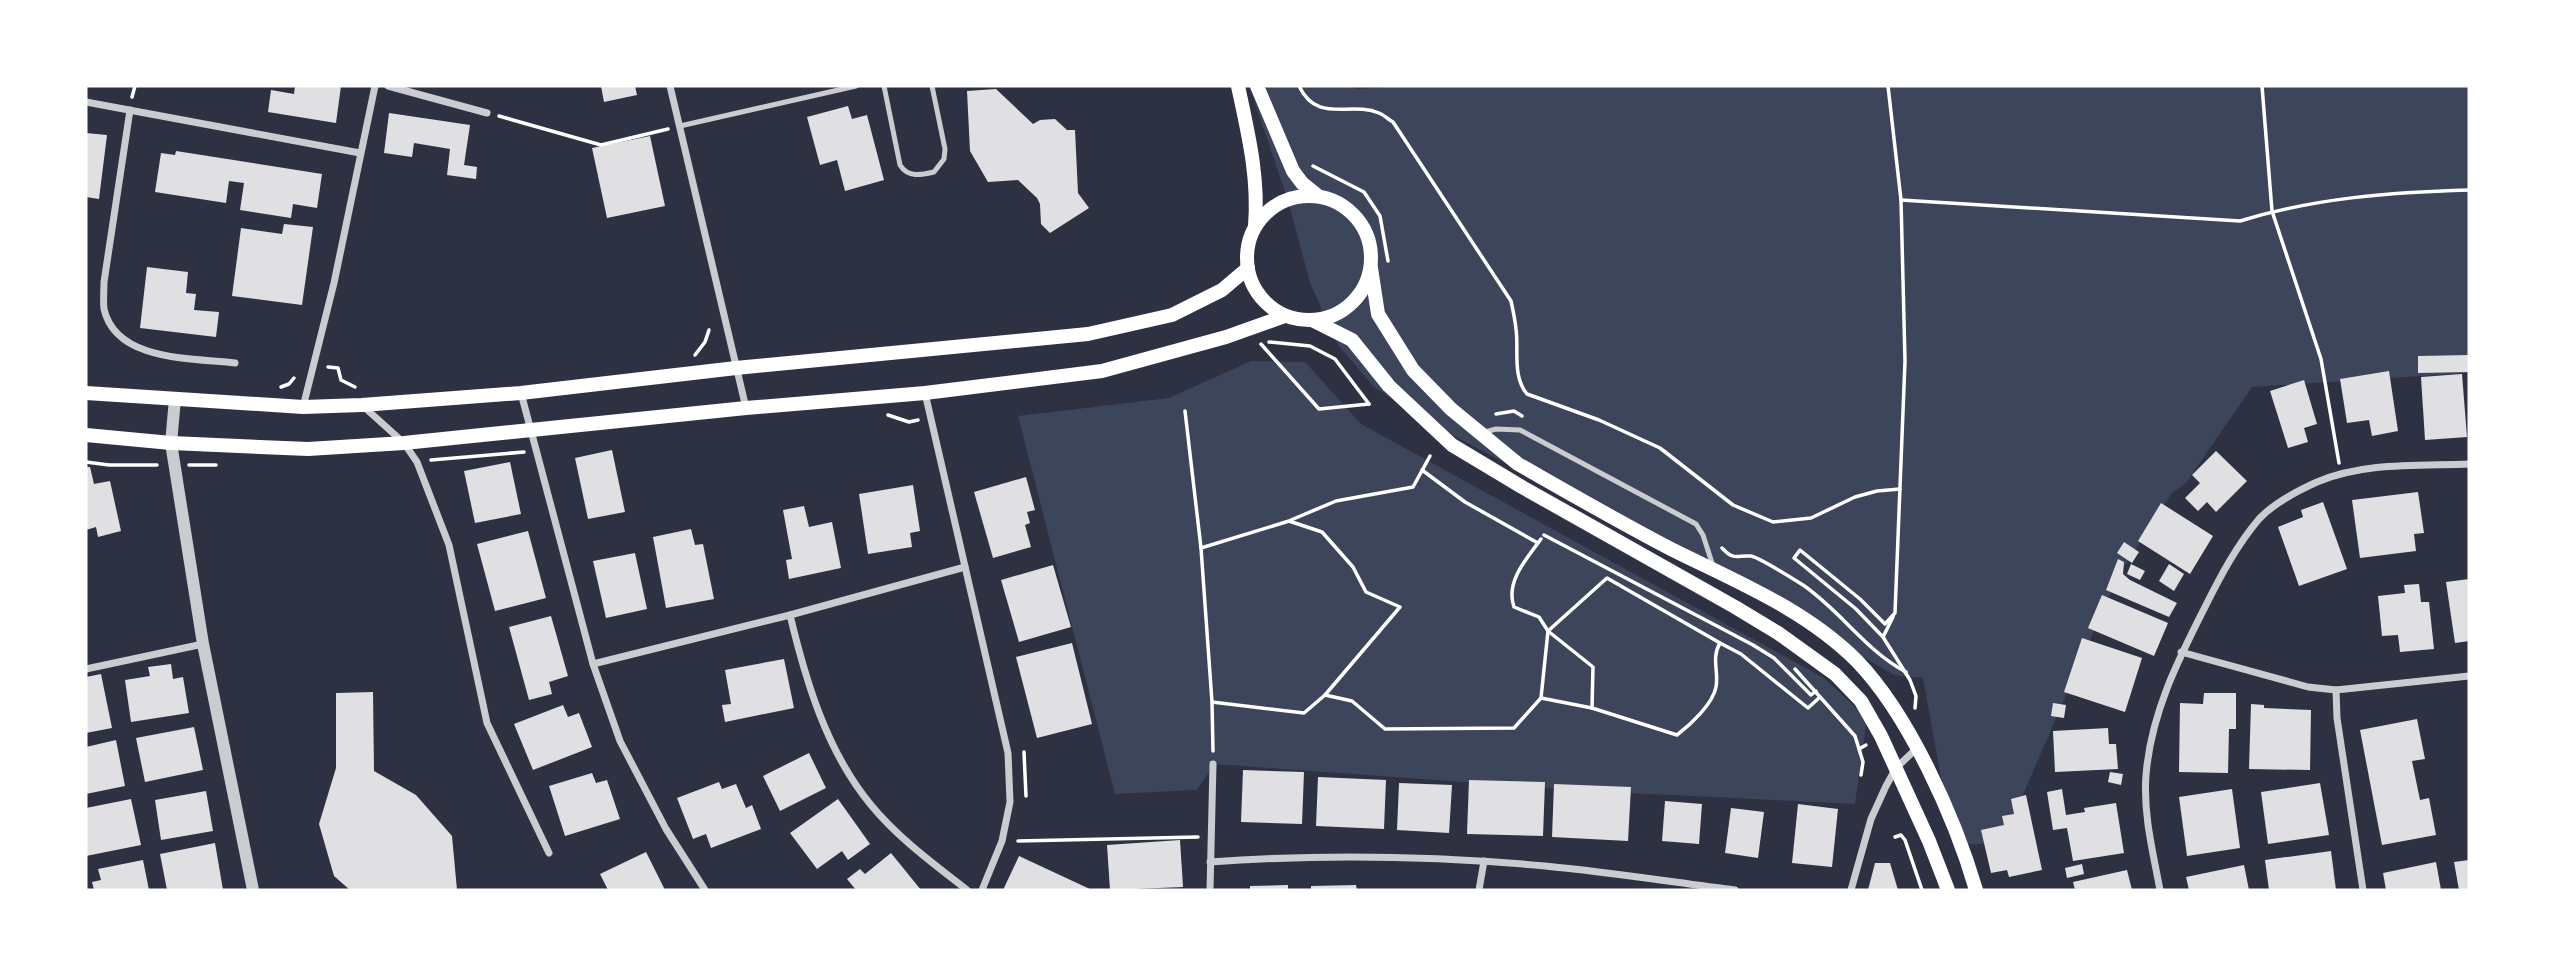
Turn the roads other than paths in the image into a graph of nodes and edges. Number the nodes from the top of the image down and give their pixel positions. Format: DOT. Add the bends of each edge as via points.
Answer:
graph roads {
  1 [pos="375,86"];
  2 [pos="388,86"];
  3 [pos="670,86"];
  4 [pos="856,86"];
  5 [pos="884,86"];
  6 [pos="932,86"];
  7 [pos="1238,86"];
  8 [pos="1257,86"];
  9 [pos="86,102"];
  10 [pos="130,110"];
  11 [pos="487,113"];
  12 [pos="680,126"];
  13 [pos="360,153"];
  14 [pos="1318,196"];
  15 [pos="1255,227"];
  16 [pos="1248,268"];
  17 [pos="1371,268"];
  18 [pos="1285,316"];
  19 [pos="1314,321"];
  20 [pos="235,363"];
  21 [pos="736,368"];
  22 [pos="86,393"];
  23 [pos="521,393"];
  24 [pos="925,393"];
  25 [pos="175,399"];
  26 [pos="362,405"];
  27 [pos="303,407"];
  28 [pos="746,408"];
  29 [pos="531,432"];
  30 [pos="1478,434"];
  31 [pos="86,435"];
  32 [pos="171,443"];
  33 [pos="404,443"];
  34 [pos="2469,464"];
  35 [pos="965,566"];
  36 [pos="1714,570"];
  37 [pos="790,615"];
  38 [pos="203,644"];
  39 [pos="2181,652"];
  40 [pos="593,664"];
  41 [pos="86,669"];
  42 [pos="2469,676"];
  43 [pos="2336,690"];
  44 [pos="1916,749"];
  45 [pos="1213,764"];
  46 [pos="1896,768"];
  47 [pos="549,853"];
  48 [pos="1210,862"];
  49 [pos="1484,862"];
  50 [pos="1668,886"];
  51 [pos="253,890"];
  52 [pos="705,890"];
  53 [pos="967,890"];
  54 [pos="982,890"];
  55 [pos="1210,890"];
  56 [pos="1479,890"];
  57 [pos="1735,890"];
  58 [pos="1852,890"];
  59 [pos="1948,890"];
  60 [pos="1976,890"];
  61 [pos="2160,890"];
  62 [pos="2363,890"];
  1 -- 13 [label="street"];
  2 -- 11 [label="street"];
  3 -- 12 [label="street"];
  4 -- 12 [label="lane"];
  5 -- 6 [label="lane" via="900,165 916,176 934,172 944,159"];
  7 -- 15 [label="main road" via="1255,167"];
  8 -- 14 [label="main road" via="1293,171"];
  9 -- 10 [label="street"];
  10 -- 13 [label="street"];
  10 -- 20 [label="street" via="104,282 109,322 118,336 146,352"];
  12 -- 21 [label="street"];
  13 -- 27 [label="street"];
  14 -- 15 [label="main road" via="1277,204"];
  14 -- 17 [label="main road" via="1341,204 1359,221 1370,244"];
  15 -- 16 [label="main road" via="1248,247"];
  16 -- 18 [label="main road" via="1260,296"];
  16 -- 21 [label="main road" via="1222,290 1172,316 1100,331"];
  17 -- 19 [label="main road" via="1358,297 1331,317"];
  17 -- 30 [label="main road" via="1384,327 1426,385"];
  18 -- 19 [label="main road"];
  18 -- 24 [label="main road" via="1102,371"];
  19 -- 46 [label="main road" via="1352,340 1389,387 1452,445 1735,607 1835,674 1861,701"];
  21 -- 23 [label="main road"];
  21 -- 28 [label="street"];
  22 -- 25 [label="main road"];
  23 -- 26 [label="main road"];
  23 -- 29 [label="street"];
  24 -- 28 [label="main road"];
  24 -- 35 [label="street"];
  25 -- 27 [label="main road"];
  25 -- 32 [label="street"];
  26 -- 27 [label="main road"];
  26 -- 33 [label="street"];
  28 -- 29 [label="main road"];
  29 -- 33 [label="main road"];
  29 -- 40 [label="street"];
  30 -- 36 [label="main road" via="1518,464"];
  30 -- 36 [label="lane" via="1520,430 1696,524"];
  31 -- 32 [label="main road"];
  32 -- 33 [label="main road" via="308,449"];
  32 -- 38 [label="street"];
  33 -- 47 [label="street" via="417,462 449,545 487,723"];
  34 -- 39 [label="street" via="2340,473 2283,500 2261,517 2225,568"];
  35 -- 37 [label="street"];
  35 -- 54 [label="street" via="1008,753 1010,802 1002,841"];
  36 -- 44 [label="main road" via="1788,609 1856,661 1902,721"];
  37 -- 40 [label="street"];
  37 -- 53 [label="street" via="810,689 853,779 893,827"];
  38 -- 41 [label="street"];
  38 -- 51 [label="street"];
  39 -- 43 [label="street" via="2308,687"];
  39 -- 61 [label="street" via="2150,736 2146,777 2145,814"];
  40 -- 52 [label="street" via="620,741"];
  42 -- 43 [label="street"];
  43 -- 62 [label="street"];
  44 -- 46 [label="street"];
  44 -- 60 [label="main road" via="1951,819"];
  45 -- 48 [label="street"];
  46 -- 58 [label="street" via="1871,819"];
  46 -- 59 [label="main road"];
  48 -- 49 [label="street"];
  48 -- 55 [label="street"];
  49 -- 50 [label="street" via="1548,866"];
  49 -- 56 [label="street"];
  50 -- 57 [label="street"];
}
